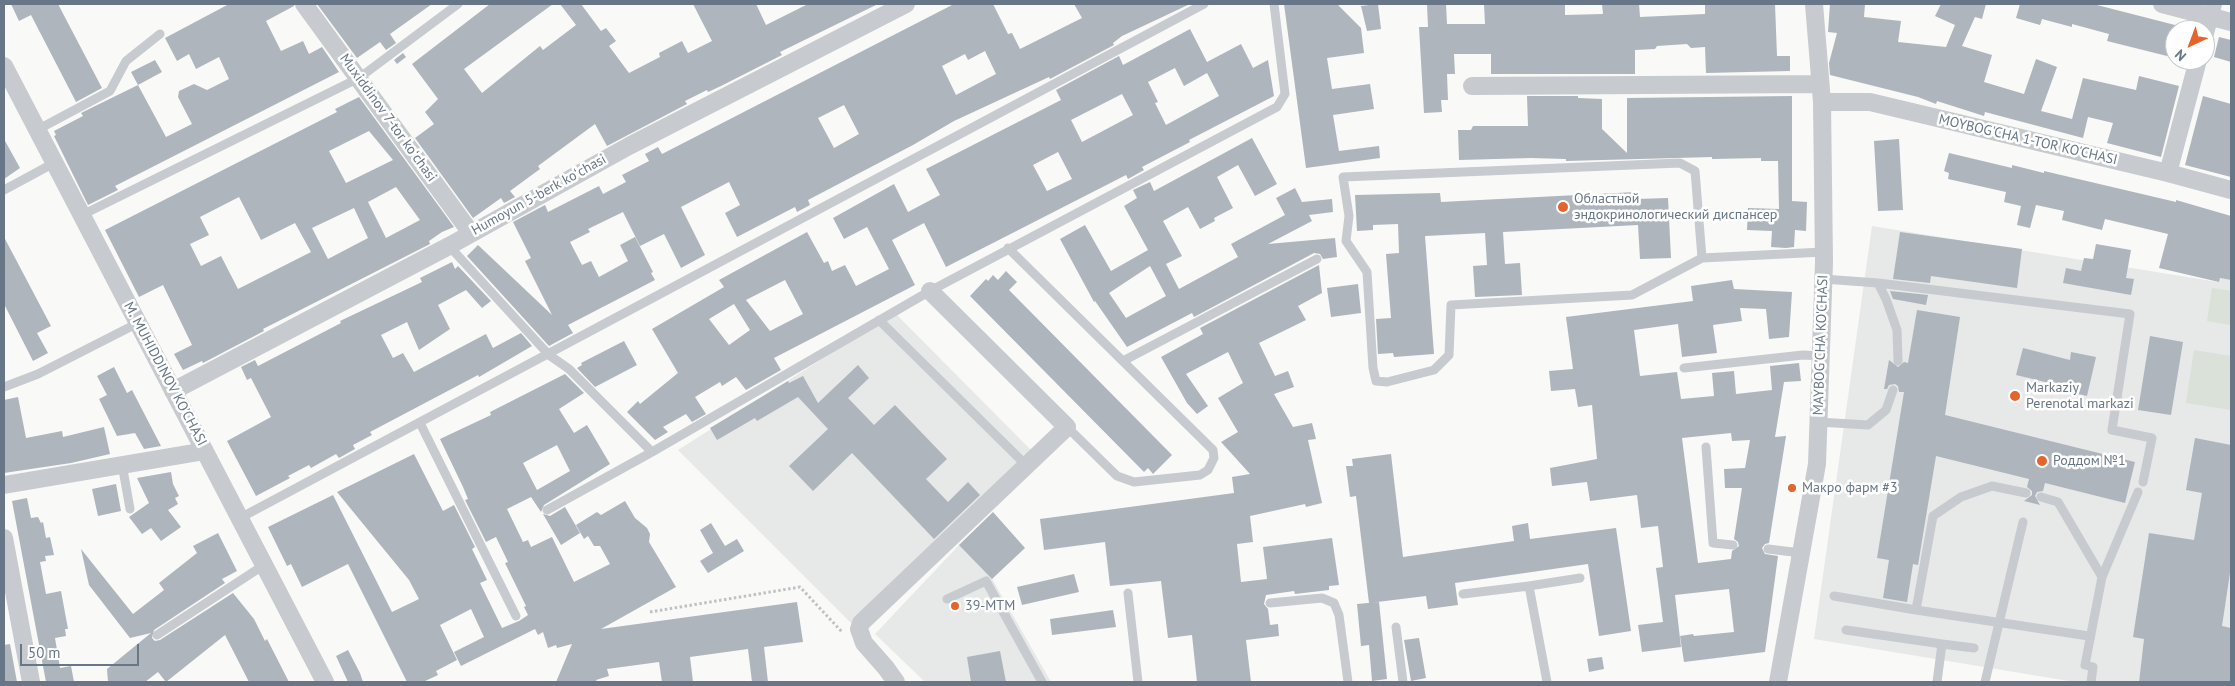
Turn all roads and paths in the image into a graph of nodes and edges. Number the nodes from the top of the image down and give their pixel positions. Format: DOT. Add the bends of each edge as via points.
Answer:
graph roads {
  1 [pos="304,4"];
  2 [pos="458,4"];
  3 [pos="906,4"];
  4 [pos="1204,4"];
  5 [pos="1274,4"];
  6 [pos="1814,4"];
  7 [pos="2162,4"];
  8 [pos="2209,18"];
  9 [pos="2231,22"];
  10 [pos="160,34"];
  11 [pos="4,66"];
  12 [pos="2195,70"];
  13 [pos="358,78"];
  14 [pos="1820,84"];
  15 [pos="1472,86"];
  16 [pos="1822,102"];
  17 [pos="37,130"];
  18 [pos="54,163"];
  19 [pos="2168,173"];
  20 [pos="4,190"];
  21 [pos="2231,190"];
  22 [pos="82,215"];
  23 [pos="471,233"];
  24 [pos="449,246"];
  25 [pos="1008,248"];
  26 [pos="1824,252"];
  27 [pos="1702,258"];
  28 [pos="1317,259"];
  29 [pos="1823,279"];
  30 [pos="1878,283"];
  31 [pos="930,291"];
  32 [pos="879,320"];
  33 [pos="138,323"];
  34 [pos="549,355"];
  35 [pos="1821,356"];
  36 [pos="1123,361"];
  37 [pos="1898,362"];
  38 [pos="1684,368"];
  39 [pos="4,387"];
  40 [pos="1893,390"];
  41 [pos="174,391"];
  42 [pos="1818,422"];
  43 [pos="420,423"];
  44 [pos="1067,426"];
  45 [pos="1706,446"];
  46 [pos="205,451"];
  47 [pos="652,452"];
  48 [pos="122,464"];
  49 [pos="1027,466"];
  50 [pos="2143,482"];
  51 [pos="4,485"];
  52 [pos="2138,492"];
  53 [pos="2026,493"];
  54 [pos="2041,497"];
  55 [pos="130,510"];
  56 [pos="547,510"];
  57 [pos="240,518"];
  58 [pos="2023,522"];
  59 [pos="4,538"];
  60 [pos="1733,546"];
  61 [pos="1768,549"];
  62 [pos="1801,553"];
  63 [pos="264,565"];
  64 [pos="2102,577"];
  65 [pos="1580,578"];
  66 [pos="1529,586"];
  67 [pos="1128,593"];
  68 [pos="1463,594"];
  69 [pos="1834,596"];
  70 [pos="947,599"];
  71 [pos="1270,603"];
  72 [pos="1916,610"];
  73 [pos="650,612"];
  74 [pos="516,616"];
  75 [pos="1999,623"];
  76 [pos="1396,628"];
  77 [pos="1846,630"];
  78 [pos="157,635"];
  79 [pos="2089,636"];
  80 [pos="847,637"];
  81 [pos="1942,644"];
  82 [pos="1974,648"];
  83 [pos="31,682"];
  84 [pos="325,682"];
  85 [pos="896,682"];
  86 [pos="1042,682"];
  87 [pos="1138,682"];
  88 [pos="1348,682"];
  89 [pos="1403,682"];
  90 [pos="1547,682"];
  91 [pos="1778,682"];
  92 [pos="1937,682"];
  93 [pos="1985,682"];
  94 [pos="2091,682"];
  1 -- 13 [label="street, Muxiddinov 7-tor koʻchasi"];
  2 -- 13 [label="lane"];
  3 -- 23 [label="street, Humoyun 5-berk koʻchasi" via="629,146"];
  4 -- 34 [label="lane"];
  5 -- 25 [label="lane" via="1285,94 1277,107"];
  6 -- 14 [label="street, MAYBOG'CHA KO'CHASI"];
  7 -- 8 [label="street"];
  8 -- 9 [label="street"];
  10 -- 17 [label="lane" via="126,62 110,90"];
  11 -- 17 [label="street, M. MUHIDDINOV KO'CHASI"];
  12 -- 19 [label="street"];
  13 -- 22 [label="lane"];
  13 -- 23 [label="street, Muxiddinov 7-tor koʻchasi"];
  14 -- 15 [label="street"];
  14 -- 16 [label="street, MAYBOG'CHA KO'CHASI"];
  16 -- 19 [label="street, MOYBOG'CHA 1-TOR KO'CHASI" via="1870,102"];
  16 -- 26 [label="street, MAYBOG'CHA KO'CHASI"];
  17 -- 18 [label="street, M. MUHIDDINOV KO'CHASI"];
  18 -- 20 [label="lane"];
  18 -- 22 [label="street, M. MUHIDDINOV KO'CHASI"];
  19 -- 21 [label="street, MOYBOG'CHA 1-TOR KO'CHASI"];
  22 -- 33 [label="street, M. MUHIDDINOV KO'CHASI"];
  23 -- 24 [label="street, Humoyun 5-berk koʻchasi"];
  24 -- 34 [label="lane"];
  24 -- 41 [label="street, Humoyun 5-berk koʻchasi"];
  25 -- 31 [label="lane"];
  25 -- 36 [label="lane"];
  26 -- 27 [label="lane"];
  26 -- 29 [label="street, MAYBOG'CHA KO'CHASI"];
  27 -- 27 [label="lane" via="1632,295 1452,305 1449,355 1434,370 1388,382 1376,381 1367,272 1346,241 1349,216 1343,177 1680,164 1695,171"];
  28 -- 36 [label="lane"];
  29 -- 30 [label="lane"];
  29 -- 35 [label="street, MAYBOG'CHA KO'CHASI"];
  30 -- 37 [label="lane" via="1896,330"];
  30 -- 50 [label="lane" via="2130,314 2112,430 2152,438"];
  31 -- 32 [label="lane"];
  31 -- 44 [label="street"];
  32 -- 47 [label="lane"];
  32 -- 49 [label="lane"];
  33 -- 39 [label="lane" via="38,374"];
  33 -- 41 [label="street, M. MUHIDDINOV KO'CHASI"];
  34 -- 43 [label="lane"];
  34 -- 47 [label="lane" via="570,369"];
  35 -- 38 [label="lane"];
  35 -- 42 [label="street, MAYBOG'CHA KO'CHASI"];
  36 -- 44 [label="lane" via="1213,450 1214,458 1208,470 1200,475 1134,482 1125,480 1117,476"];
  40 -- 42 [label="lane" via="1886,410 1868,426"];
  41 -- 46 [label="street, M. MUHIDDINOV KO'CHASI"];
  42 -- 62 [label="street, MAYBOG'CHA KO'CHASI" via="1817,464"];
  43 -- 57 [label="lane"];
  43 -- 74 [label="lane"];
  44 -- 49 [label="street"];
  45 -- 60 [label="lane" via="1713,543"];
  46 -- 48 [label="street"];
  46 -- 57 [label="street, M. MUHIDDINOV KO'CHASI"];
  47 -- 56 [label="lane"];
  48 -- 51 [label="street"];
  48 -- 55 [label="lane"];
  49 -- 85 [label="street" via="861,623 859,629 864,643"];
  52 -- 64 [label="lane"];
  53 -- 72 [label="lane" via="1992,486 1961,497 1934,516"];
  54 -- 64 [label="lane" via="2058,502"];
  57 -- 63 [label="street, M. MUHIDDINOV KO'CHASI"];
  58 -- 75 [label="lane"];
  59 -- 83 [label="street"];
  61 -- 62 [label="lane"];
  62 -- 91 [label="street, MAYBOG'CHA KO'CHASI"];
  63 -- 78 [label="lane"];
  63 -- 84 [label="street, M. MUHIDDINOV KO'CHASI"];
  64 -- 79 [label="lane"];
  65 -- 66 [label="lane"];
  66 -- 68 [label="lane"];
  66 -- 90 [label="lane"];
  67 -- 87 [label="lane"];
  69 -- 72 [label="lane"];
  70 -- 86 [label="lane" via="986,581"];
  71 -- 88 [label="lane" via="1322,598 1334,603 1339,615"];
  72 -- 75 [label="lane"];
  73 -- 80 [label="path" via="800,587"];
  75 -- 79 [label="lane"];
  75 -- 93 [label="lane"];
  76 -- 89 [label="lane"];
  77 -- 81 [label="lane"];
  79 -- 94 [label="lane" via="2085,665 2093,666"];
  81 -- 82 [label="lane"];
  81 -- 92 [label="lane"];
}
